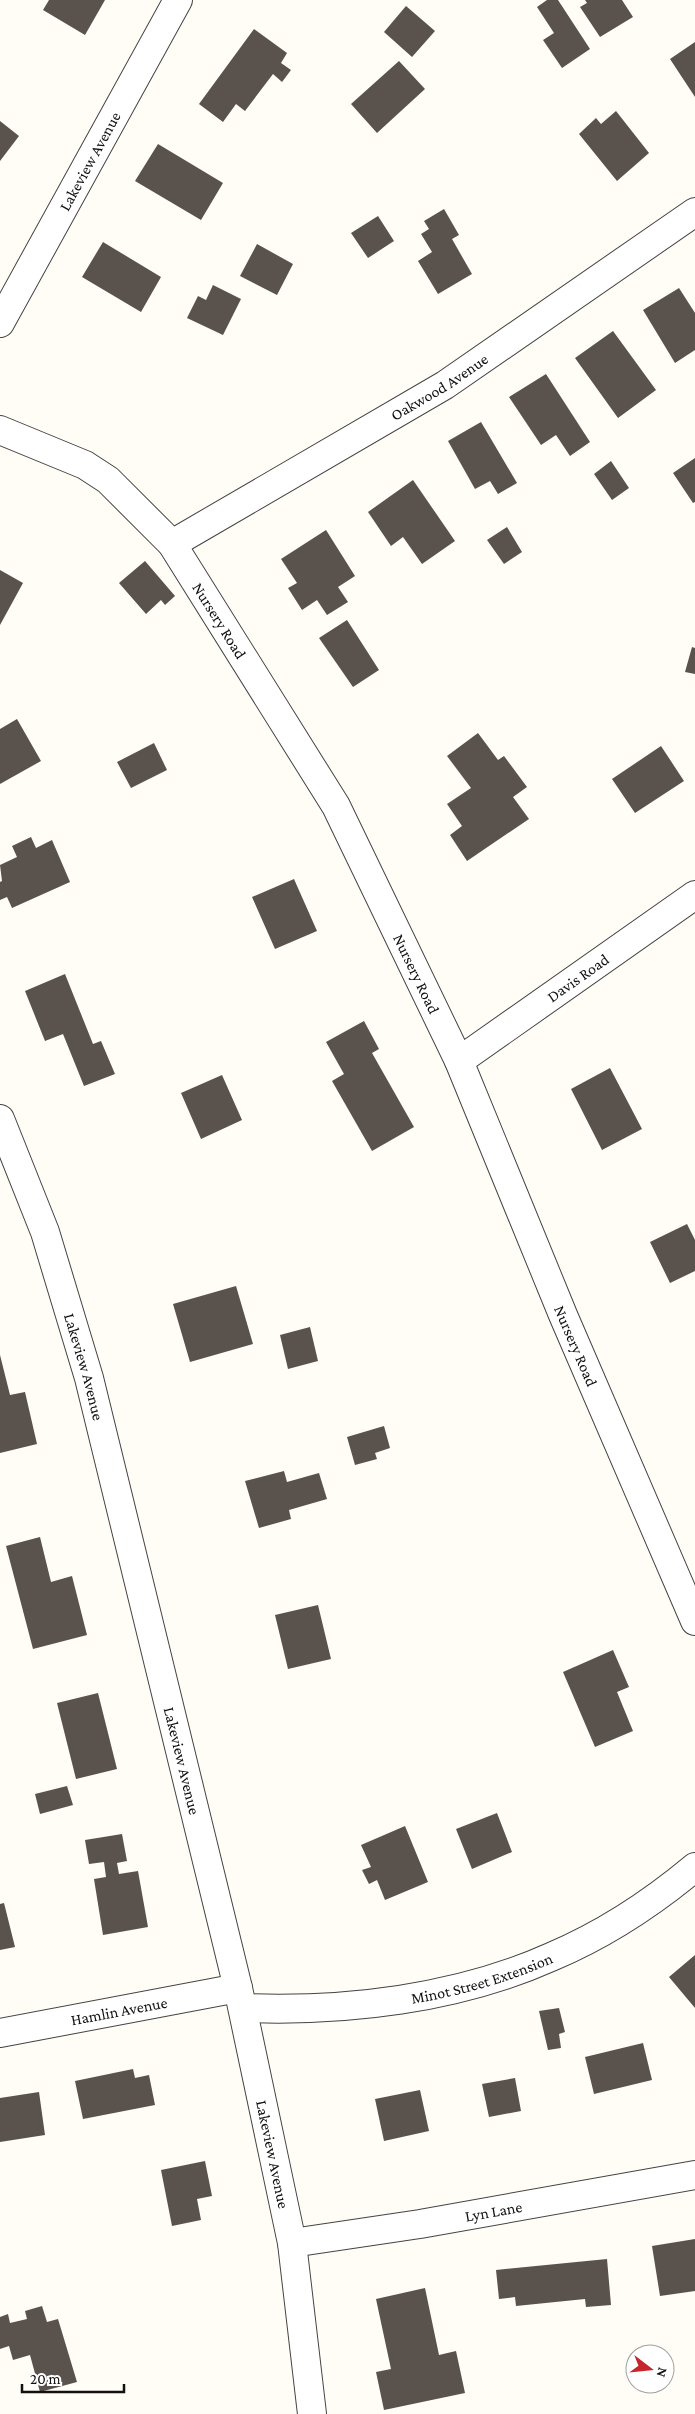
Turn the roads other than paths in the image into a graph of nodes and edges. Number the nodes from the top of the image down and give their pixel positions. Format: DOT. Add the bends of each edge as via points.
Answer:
graph roads {
  1 [pos="178,0"];
  2 [pos="695,212"];
  3 [pos="0,323"];
  4 [pos="0,430"];
  5 [pos="172,544"];
  6 [pos="695,894"];
  7 [pos="459,1062"];
  8 [pos="0,1119"];
  9 [pos="695,1621"];
  10 [pos="695,1867"];
  11 [pos="241,1998"];
  12 [pos="0,2033"];
  13 [pos="695,2175"];
  14 [pos="292,2243"];
  15 [pos="312,2414"];
  1 -- 3 [label="street, Lakeview Avenue"];
  2 -- 5 [label="street, Oakwood Avenue" via="445,385"];
  4 -- 5 [label="street, Nursery Road" via="85,465 108,480"];
  5 -- 7 [label="street, Nursery Road" via="336,806"];
  6 -- 7 [label="street, Davis Road"];
  7 -- 9 [label="street, Nursery Road" via="563,1315"];
  8 -- 11 [label="street, Lakeview Avenue" via="45,1232 89,1378"];
  10 -- 11 [label="street, Minot Street Extension" via="603,1931 551,1957 454,1988 398,1999 316,2007"];
  11 -- 12 [label="street, Hamlin Avenue"];
  11 -- 14 [label="street, Lakeview Avenue"];
  13 -- 14 [label="street, Lyn Lane" via="420,2224"];
  14 -- 15 [label="street, Lakeview Avenue"];
}
